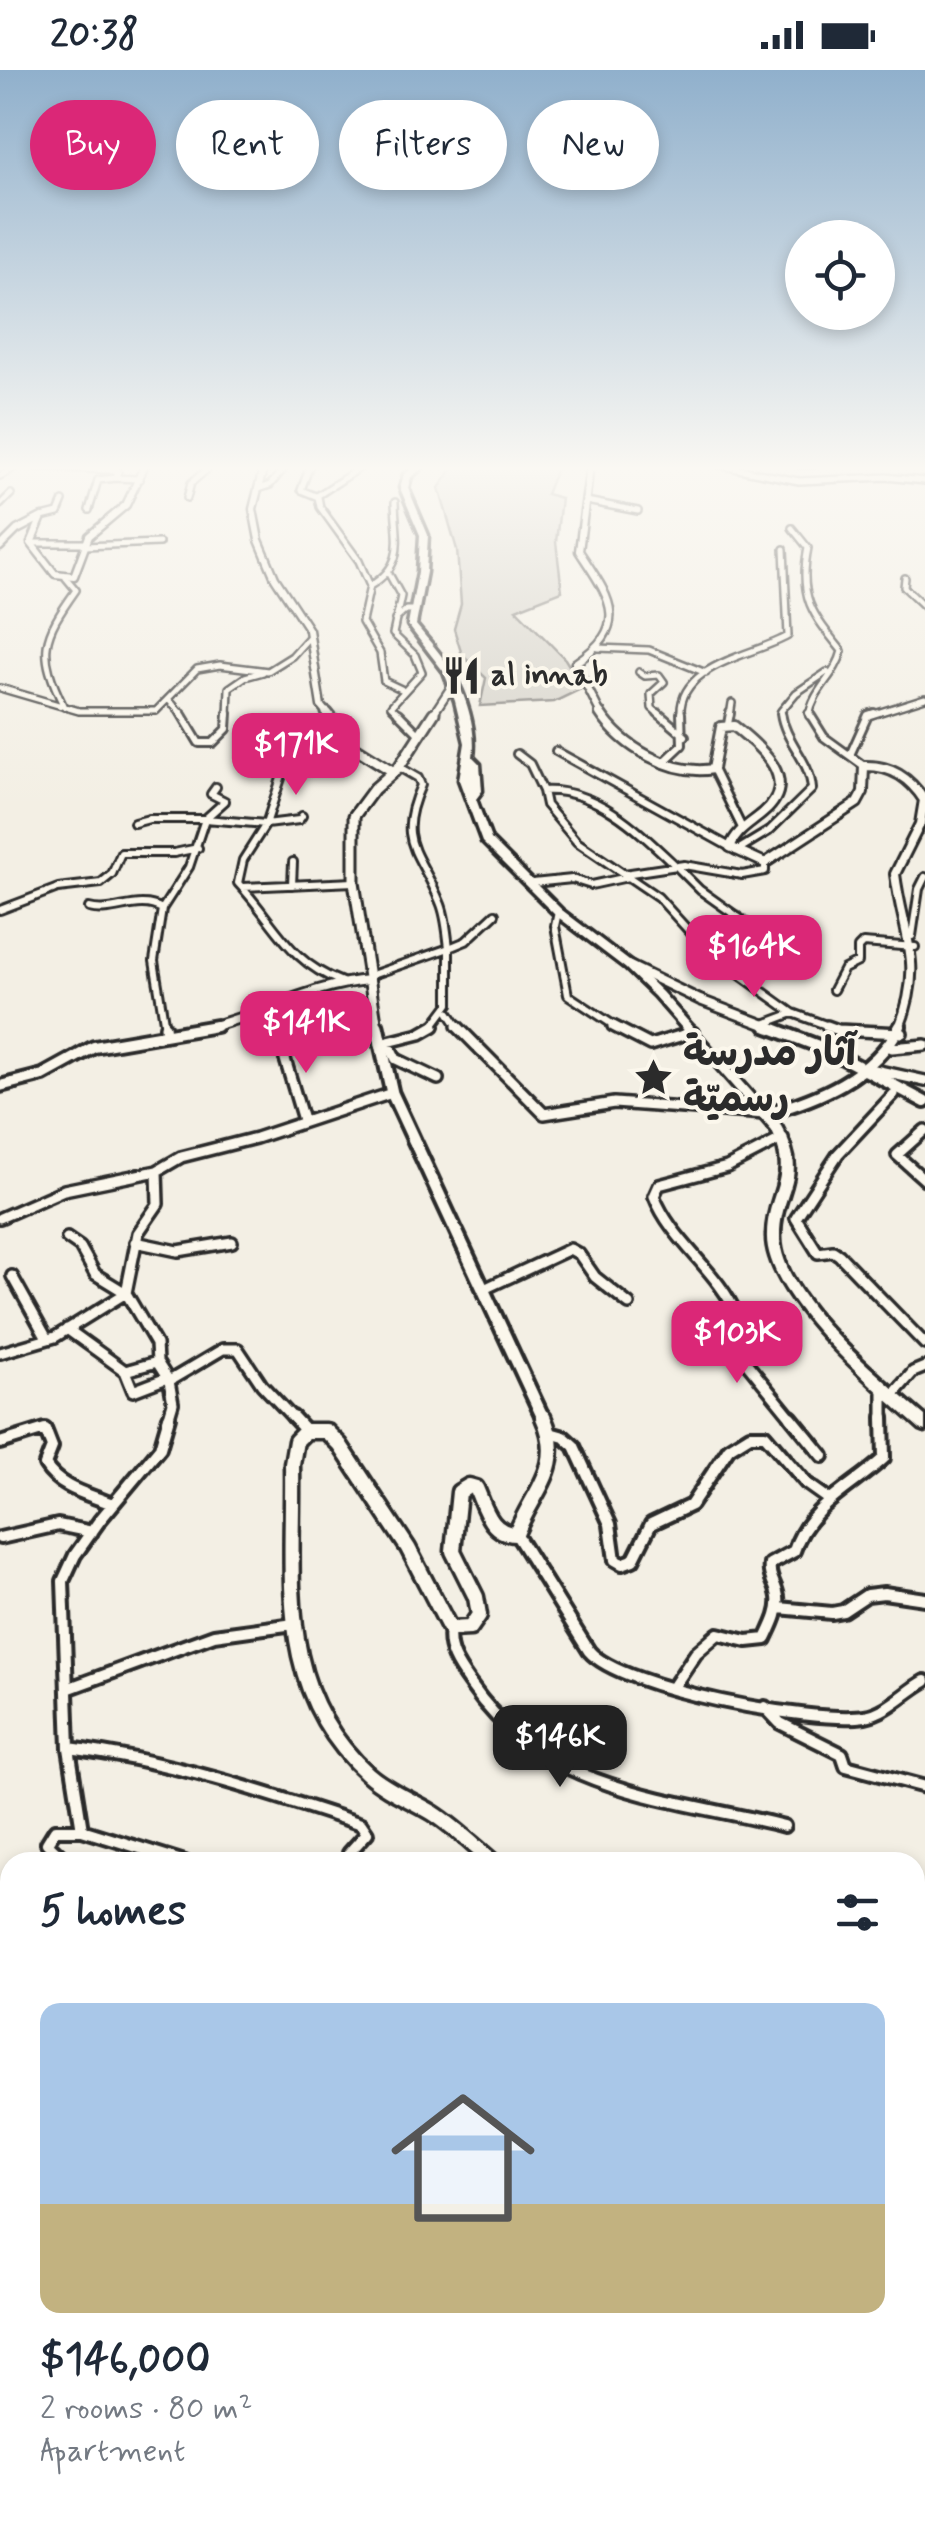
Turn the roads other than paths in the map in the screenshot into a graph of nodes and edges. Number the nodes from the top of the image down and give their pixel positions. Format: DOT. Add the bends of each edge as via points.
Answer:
graph roads {
  1 [pos="67,579"];
  2 [pos="276,579"];
  3 [pos="367,579"];
  4 [pos="380,579"];
  5 [pos="391,579"];
  6 [pos="420,579"];
  7 [pos="597,579"];
  8 [pos="786,579"];
  9 [pos="802,579"];
  10 [pos="905,579"];
  11 [pos="370,586"];
  12 [pos="925,607"];
  13 [pos="413,610"];
  14 [pos="394,620"];
  15 [pos="310,636"];
  16 [pos="598,648"];
  17 [pos="268,671"];
  18 [pos="830,671"];
  19 [pos="639,672"];
  20 [pos="706,673"];
  21 [pos="453,684"];
  22 [pos="0,688"];
  23 [pos="401,689"];
  24 [pos="925,698"];
  25 [pos="169,700"];
  26 [pos="732,703"];
  27 [pos="64,707"];
  28 [pos="728,724"];
  29 [pos="420,734"];
  30 [pos="685,736"];
  31 [pos="556,751"];
  32 [pos="516,754"];
  33 [pos="850,755"];
  34 [pos="287,760"];
  35 [pos="664,762"];
  36 [pos="864,766"];
  37 [pos="714,769"];
  38 [pos="396,770"];
  39 [pos="216,787"];
  40 [pos="543,791"];
  41 [pos="302,816"];
  42 [pos="205,819"];
  43 [pos="134,823"];
  44 [pos="266,824"];
  45 [pos="742,828"];
  46 [pos="198,848"];
  47 [pos="733,849"];
  48 [pos="293,862"];
  49 [pos="765,863"];
  50 [pos="677,867"];
  51 [pos="626,876"];
  52 [pos="925,877"];
  53 [pos="354,882"];
  54 [pos="533,883"];
  55 [pos="292,885"];
  56 [pos="243,887"];
  57 [pos="919,889"];
  58 [pos="896,890"];
  59 [pos="89,908"];
  60 [pos="162,909"];
  61 [pos="0,910"];
  62 [pos="558,912"];
  63 [pos="495,914"];
  64 [pos="912,936"];
  65 [pos="916,946"];
  66 [pos="448,948"];
  67 [pos="726,963"];
  68 [pos="629,966"];
  69 [pos="369,978"];
  70 [pos="342,982"];
  71 [pos="833,990"];
  72 [pos="449,1013"];
  73 [pos="793,1013"];
  74 [pos="764,1024"];
  75 [pos="692,1032"];
  76 [pos="902,1033"];
  77 [pos="166,1034"];
  78 [pos="280,1042"];
  79 [pos="384,1044"];
  80 [pos="925,1045"];
  81 [pos="892,1048"];
  82 [pos="865,1069"];
  83 [pos="438,1079"];
  84 [pos="925,1080"];
  85 [pos="0,1086"];
  86 [pos="392,1093"];
  87 [pos="894,1094"];
  88 [pos="925,1105"];
  89 [pos="765,1114"];
  90 [pos="303,1120"];
  91 [pos="925,1130"];
  92 [pos="783,1138"];
  93 [pos="157,1171"];
  94 [pos="925,1180"];
  95 [pos="0,1218"];
  96 [pos="67,1238"];
  97 [pos="134,1242"];
  98 [pos="232,1242"];
  99 [pos="12,1276"];
  100 [pos="484,1289"];
  101 [pos="126,1293"];
  102 [pos="629,1304"];
  103 [pos="67,1330"];
  104 [pos="46,1337"];
  105 [pos="925,1344"];
  106 [pos="0,1353"];
  107 [pos="156,1362"];
  108 [pos="925,1368"];
  109 [pos="125,1371"];
  110 [pos="168,1379"];
  111 [pos="887,1391"];
  112 [pos="925,1425"];
  113 [pos="306,1431"];
  114 [pos="550,1433"];
  115 [pos="0,1443"];
  116 [pos="822,1456"];
  117 [pos="830,1500"];
  118 [pos="112,1504"];
  119 [pos="92,1532"];
  120 [pos="516,1534"];
  121 [pos="0,1538"];
  122 [pos="925,1599"];
  123 [pos="780,1608"];
  124 [pos="294,1624"];
  125 [pos="450,1630"];
  126 [pos="925,1681"];
  127 [pos="674,1686"];
  128 [pos="67,1689"];
  129 [pos="765,1707"];
  130 [pos="68,1748"];
  131 [pos="925,1787"];
  132 [pos="784,1826"];
  133 [pos="82,1830"];
  134 [pos="55,1852"];
  135 [pos="153,1852"];
  136 [pos="349,1852"];
  137 [pos="482,1852"];
  1 -- 27 [label="street" via="76,590 47,640"];
  2 -- 15 [label="main road"];
  3 -- 11 [label="street"];
  4 -- 11 [label="street"];
  5 -- 14 [label="street" via="401,596"];
  6 -- 13 [label="main road"];
  7 -- 16 [label="street" via="610,599 609,630"];
  8 -- 20 [label="street" via="788,636"];
  9 -- 18 [label="street" via="812,614 842,651"];
  10 -- 12 [label="street" via="904,587"];
  11 -- 23 [label="street" via="362,622 380,653 384,681"];
  13 -- 14 [label="street"];
  13 -- 21 [label="main road" via="415,634"];
  14 -- 23 [label="street" via="394,636 422,672"];
  15 -- 17 [label="street"];
  15 -- 38 [label="main road" via="322,706 346,740"];
  16 -- 20 [label="street" via="649,650"];
  16 -- 35 [label="street" via="575,663 593,685 611,728"];
  17 -- 25 [label="street" via="210,666 180,682"];
  17 -- 25 [label="street" via="229,688 227,729 214,743 199,743"];
  18 -- 33 [label="street" via="812,696 809,716"];
  18 -- 47 [label="street" via="780,711 783,732 809,770 812,789 769,831"];
  19 -- 30 [label="street" via="659,675 664,682 651,694 654,712"];
  20 -- 30 [label="street" via="681,702"];
  21 -- 29 [label="main road"];
  21 -- 54 [label="main road" via="467,724 470,800 486,840"];
  22 -- 27 [label="street"];
  23 -- 29 [label="street" via="392,710"];
  24 -- 33 [label="street" via="868,715"];
  25 -- 27 [label="street" via="146,712"];
  26 -- 28 [label="street"];
  28 -- 37 [label="street" via="719,730"];
  28 -- 45 [label="street" via="754,742 783,782 774,804"];
  29 -- 38 [label="main road"];
  30 -- 35 [label="street" via="680,752"];
  31 -- 47 [label="street"];
  32 -- 40 [label="street"];
  33 -- 36 [label="street"];
  34 -- 44 [label="street"];
  35 -- 37 [label="street" via="693,774"];
  36 -- 49 [label="street" via="857,804"];
  36 -- 58 [label="street" via="890,770 924,800 920,824 898,864"];
  37 -- 45 [label="street" via="722,802"];
  38 -- 53 [label="main road" via="354,816"];
  38 -- 66 [label="street" via="421,785 408,826 442,905"];
  39 -- 42 [label="street" via="210,794 225,800"];
  40 -- 50 [label="street" via="566,789 585,798"];
  40 -- 51 [label="street" via="546,805 577,842"];
  41 -- 44 [label="street"];
  42 -- 43 [label="street"];
  42 -- 44 [label="street"];
  42 -- 46 [label="street"];
  44 -- 56 [label="street" via="238,871"];
  45 -- 47 [label="street"];
  46 -- 60 [label="street"];
  46 -- 61 [label="street" via="121,853 104,882 52,890 24,907"];
  47 -- 49 [label="street"];
  48 -- 55 [label="street"];
  49 -- 50 [label="street" via="756,875"];
  50 -- 51 [label="street"];
  50 -- 67 [label="street" via="770,940"];
  51 -- 54 [label="street" via="591,886 572,879"];
  51 -- 67 [label="street" via="658,897"];
  52 -- 57 [label="street"];
  53 -- 55 [label="street"];
  53 -- 69 [label="main road"];
  54 -- 62 [label="main road"];
  55 -- 56 [label="street"];
  56 -- 70 [label="street" via="298,961"];
  57 -- 58 [label="street"];
  57 -- 64 [label="street"];
  58 -- 64 [label="street"];
  59 -- 60 [label="street" via="101,912 147,902"];
  60 -- 77 [label="street" via="154,962"];
  62 -- 68 [label="main road"];
  62 -- 75 [label="street" via="564,988 575,1004 650,1045"];
  63 -- 66 [label="street"];
  64 -- 65 [label="street"];
  65 -- 71 [label="street" via="864,943 858,962 844,968"];
  65 -- 76 [label="street"];
  66 -- 69 [label="street"];
  66 -- 72 [label="street"];
  67 -- 73 [label="street"];
  68 -- 74 [label="street"];
  68 -- 75 [label="main road"];
  69 -- 70 [label="street"];
  69 -- 79 [label="main road"];
  70 -- 77 [label="street" via="250,1016"];
  72 -- 79 [label="street" via="424,1034"];
  72 -- 89 [label="street" via="465,1038 544,1114 614,1103"];
  73 -- 74 [label="street"];
  73 -- 76 [label="street" via="838,1030"];
  74 -- 82 [label="street"];
  75 -- 89 [label="main road"];
  76 -- 81 [label="street"];
  77 -- 85 [label="street" via="94,1047 43,1076"];
  78 -- 90 [label="street"];
  79 -- 83 [label="street" via="396,1059"];
  79 -- 86 [label="main road"];
  80 -- 81 [label="street"];
  81 -- 82 [label="street"];
  82 -- 84 [label="street"];
  82 -- 87 [label="street"];
  82 -- 88 [label="street"];
  82 -- 89 [label="street"];
  86 -- 90 [label="street"];
  86 -- 100 [label="main road"];
  87 -- 88 [label="street"];
  87 -- 105 [label="street" via="838,1154 796,1218 818,1253 839,1255"];
  89 -- 92 [label="main road"];
  90 -- 93 [label="street" via="181,1157"];
  91 -- 94 [label="street" via="896,1155"];
  92 -- 111 [label="main road" via="788,1174 773,1246 782,1272"];
  92 -- 116 [label="street" via="727,1168 660,1185 654,1196 660,1212 724,1284 738,1317 728,1340"];
  93 -- 95 [label="street" via="64,1190"];
  93 -- 97 [label="street" via="158,1204"];
  96 -- 101 [label="street" via="95,1274"];
  97 -- 98 [label="street" via="194,1250"];
  97 -- 101 [label="street"];
  99 -- 104 [label="street"];
  100 -- 102 [label="street" via="570,1249"];
  100 -- 114 [label="main road"];
  101 -- 103 [label="street"];
  101 -- 107 [label="street" via="156,1344"];
  103 -- 104 [label="street"];
  103 -- 109 [label="street"];
  104 -- 106 [label="street"];
  107 -- 109 [label="street"];
  107 -- 110 [label="street"];
  108 -- 111 [label="street"];
  109 -- 110 [label="street" via="133,1392"];
  110 -- 113 [label="street" via="222,1350 238,1349"];
  110 -- 118 [label="street" via="173,1403 165,1438"];
  111 -- 112 [label="main road"];
  111 -- 117 [label="street" via="884,1458"];
  113 -- 124 [label="main road" via="296,1441 292,1464"];
  113 -- 125 [label="main road" via="326,1431 340,1444 408,1548"];
  114 -- 117 [label="street" via="574,1446 622,1564 634,1560 652,1523 691,1506 728,1448 749,1436 764,1435"];
  114 -- 120 [label="main road" via="552,1467"];
  115 -- 118 [label="street" via="45,1429 52,1437 47,1471"];
  117 -- 123 [label="street" via="802,1530 794,1552 770,1564"];
  118 -- 119 [label="street"];
  119 -- 121 [label="street" via="58,1525"];
  119 -- 128 [label="street" via="62,1590"];
  120 -- 125 [label="main road" via="496,1530 476,1488 459,1492 452,1551 480,1614 470,1628"];
  120 -- 127 [label="street" via="599,1663"];
  122 -- 123 [label="street" via="866,1595 832,1614"];
  123 -- 127 [label="street" via="766,1639 718,1634 696,1652"];
  124 -- 128 [label="street" via="214,1635"];
  124 -- 137 [label="main road" via="302,1683 330,1738 374,1779 444,1820"];
  125 -- 132 [label="street" via="449,1650 487,1712 560,1768"];
  126 -- 129 [label="street" via="864,1716"];
  127 -- 129 [label="street"];
  128 -- 130 [label="street"];
  129 -- 131 [label="street" via="780,1724 842,1754 846,1766"];
  130 -- 133 [label="street"];
  130 -- 136 [label="street" via="218,1776 361,1824 368,1833"];
  133 -- 134 [label="street" via="50,1834"];
  133 -- 135 [label="street"];
}
